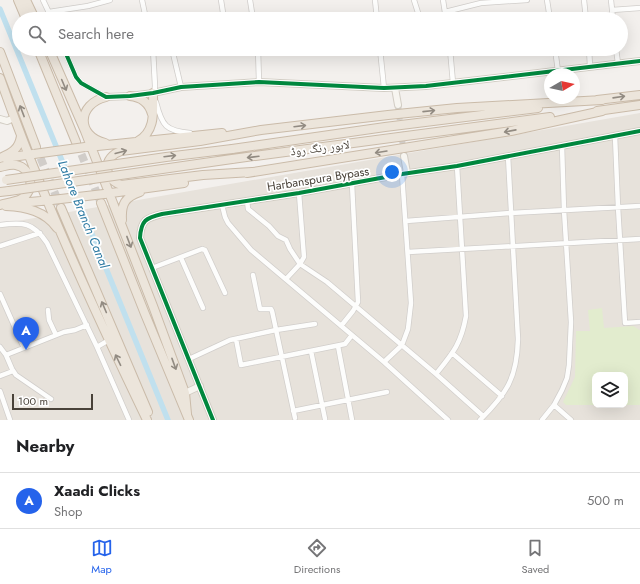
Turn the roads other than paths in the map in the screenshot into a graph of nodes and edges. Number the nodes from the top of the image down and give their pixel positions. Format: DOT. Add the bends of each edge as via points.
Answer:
graph roads {
  1 [pos="18,0"];
  2 [pos="26,0"];
  3 [pos="43,0"];
  4 [pos="86,0"];
  5 [pos="110,0"];
  6 [pos="142,0"];
  7 [pos="221,0"];
  8 [pos="250,0"];
  9 [pos="374,0"];
  10 [pos="414,0"];
  11 [pos="443,0"];
  12 [pos="520,0"];
  13 [pos="527,0"];
  14 [pos="547,0"];
  15 [pos="584,0"];
  16 [pos="611,0"];
  17 [pos="88,6"];
  18 [pos="640,8"];
  19 [pos="612,10"];
  20 [pos="23,12"];
  21 [pos="32,12"];
  22 [pos="49,12"];
  23 [pos="145,12"];
  24 [pos="223,12"];
  25 [pos="252,12"];
  26 [pos="376,12"];
  27 [pos="418,12"];
  28 [pos="445,12"];
  29 [pos="549,12"];
  30 [pos="585,12"];
  31 [pos="0,52"];
  32 [pos="41,56"];
  33 [pos="51,56"];
  34 [pos="67,56"];
  35 [pos="153,56"];
  36 [pos="174,56"];
  37 [pos="258,56"];
  38 [pos="381,56"];
  39 [pos="451,56"];
  40 [pos="556,56"];
  41 [pos="589,56"];
  42 [pos="617,56"];
  43 [pos="640,61"];
  44 [pos="618,63"];
  45 [pos="590,66"];
  46 [pos="558,68"];
  47 [pos="577,68"];
  48 [pos="544,73"];
  49 [pos="0,78"];
  50 [pos="259,82"];
  51 [pos="454,83"];
  52 [pos="181,87"];
  53 [pos="384,88"];
  54 [pos="395,88"];
  55 [pos="153,93"];
  56 [pos="640,94"];
  57 [pos="130,96"];
  58 [pos="106,97"];
  59 [pos="602,100"];
  60 [pos="398,105"];
  61 [pos="640,106"];
  62 [pos="602,111"];
  63 [pos="14,118"];
  64 [pos="0,119"];
  65 [pos="152,119"];
  66 [pos="261,130"];
  67 [pos="85,131"];
  68 [pos="640,131"];
  69 [pos="202,134"];
  70 [pos="21,135"];
  71 [pos="615,136"];
  72 [pos="76,142"];
  73 [pos="137,142"];
  74 [pos="113,144"];
  75 [pos="562,146"];
  76 [pos="88,147"];
  77 [pos="33,152"];
  78 [pos="404,156"];
  79 [pos="508,156"];
  80 [pos="0,158"];
  81 [pos="457,166"];
  82 [pos="0,167"];
  83 [pos="252,172"];
  84 [pos="405,174"];
  85 [pos="3,180"];
  86 [pos="352,184"];
  87 [pos="151,188"];
  88 [pos="0,192"];
  89 [pos="107,193"];
  90 [pos="299,193"];
  91 [pos="50,200"];
  92 [pos="247,200"];
  93 [pos="101,203"];
  94 [pos="222,204"];
  95 [pos="0,205"];
  96 [pos="640,206"];
  97 [pos="618,207"];
  98 [pos="61,208"];
  99 [pos="564,210"];
  100 [pos="512,213"];
  101 [pos="461,217"];
  102 [pos="406,221"];
  103 [pos="0,225"];
  104 [pos="123,227"];
  105 [pos="40,233"];
  106 [pos="64,239"];
  107 [pos="640,239"];
  108 [pos="620,240"];
  109 [pos="566,243"];
  110 [pos="513,245"];
  111 [pos="0,246"];
  112 [pos="462,248"];
  113 [pos="408,252"];
  114 [pos="181,258"];
  115 [pos="300,264"];
  116 [pos="152,268"];
  117 [pos="253,275"];
  118 [pos="286,279"];
  119 [pos="225,293"];
  120 [pos="0,294"];
  121 [pos="355,307"];
  122 [pos="203,308"];
  123 [pos="48,310"];
  124 [pos="640,322"];
  125 [pos="315,324"];
  126 [pos="87,325"];
  127 [pos="341,326"];
  128 [pos="276,330"];
  129 [pos="56,335"];
  130 [pos="352,335"];
  131 [pos="236,339"];
  132 [pos="108,340"];
  133 [pos="402,345"];
  134 [pos="338,346"];
  135 [pos="0,347"];
  136 [pos="97,347"];
  137 [pos="24,348"];
  138 [pos="311,351"];
  139 [pos="452,353"];
  140 [pos="6,355"];
  141 [pos="282,358"];
  142 [pos="189,359"];
  143 [pos="384,362"];
  144 [pos="13,371"];
  145 [pos="436,374"];
  146 [pos="0,376"];
  147 [pos="200,386"];
  148 [pos="0,391"];
  149 [pos="387,392"];
  150 [pos="185,393"];
  151 [pos="502,396"];
  152 [pos="348,399"];
  153 [pos="51,400"];
  154 [pos="2,404"];
  155 [pos="322,404"];
  156 [pos="554,405"];
  157 [pos="293,411"];
  158 [pos="188,417"];
  159 [pos="295,418"];
  160 [pos="482,418"];
  161 [pos="326,419"];
  162 [pos="10,420"];
  163 [pos="129,420"];
  164 [pos="147,420"];
  165 [pos="151,420"];
  166 [pos="213,420"];
  167 [pos="352,420"];
  168 [pos="447,420"];
  169 [pos="542,420"];
  170 [pos="571,420"];
  1 -- 20 [label="highway"];
  2 -- 21 [label="highway"];
  3 -- 22 [label="street"];
  4 -- 17 [label="street"];
  5 -- 17 [label="street"];
  6 -- 23 [label="street"];
  7 -- 24 [label="street"];
  8 -- 25 [label="street"];
  9 -- 26 [label="street"];
  10 -- 27 [label="street"];
  11 -- 28 [label="street"];
  12 -- 13 [label="street"];
  12 -- 28 [label="street" via="481,4"];
  14 -- 29 [label="street"];
  15 -- 30 [label="street"];
  16 -- 19 [label="street"];
  17 -- 22 [label="street"];
  18 -- 19 [label="street"];
  77 -- 31 [label="highway, one-way"];
  32 -- 72 [label="highway"];
  33 -- 67 [label="highway, one-way"];
  34 -- 58 [label="street" via="81,83"];
  35 -- 55 [label="street"];
  36 -- 52 [label="street"];
  37 -- 50 [label="street"];
  38 -- 53 [label="street"];
  39 -- 51 [label="street"];
  40 -- 46 [label="street"];
  41 -- 45 [label="street"];
  42 -- 44 [label="street"];
  43 -- 44 [label="street"];
  44 -- 45 [label="street"];
  45 -- 47 [label="street"];
  48 -- 51 [label="street"];
  49 -- 63 [label="highway"];
  50 -- 52 [label="street"];
  50 -- 53 [label="street"];
  51 -- 54 [label="street"];
  52 -- 55 [label="street"];
  53 -- 54 [label="street"];
  54 -- 60 [label="street"];
  55 -- 57 [label="street"];
  55 -- 65 [label="highway"];
  55 -- 69 [label="street" via="164,125 175,132"];
  59 -- 56 [label="highway, لاہور رنگ روڈ, one-way"];
  57 -- 58 [label="street"];
  57 -- 65 [label="highway" via="143,100 148,105"];
  58 -- 67 [label="highway" via="92,102 88,108 85,115"];
  66 -- 59 [label="highway, one-way" via="457,108"];
  85 -- 59 [label="highway, لاہور رنگ روڈ, one-way, bridge"];
  61 -- 62 [label="highway, لاہور رنگ روڈ"];
  62 -- 83 [label="highway, one-way" via="511,131"];
  62 -- 88 [label="highway, لاہور رنگ روڈ, one-way, bridge"];
  63 -- 64 [label="street" via="7,121"];
  63 -- 70 [label="highway"];
  65 -- 73 [label="highway" via="148,133"];
  66 -- 69 [label="highway"];
  83 -- 66 [label="highway, one-way" via="121,185 111,180 107,170 109,160 121,151"];
  67 -- 74 [label="highway" via="97,141"];
  67 -- 76 [label="highway"];
  68 -- 71 [label="street, Harbanspura Bypass"];
  69 -- 73 [label="highway"];
  70 -- 77 [label="highway"];
  70 -- 80 [label="highway" via="19,146"];
  71 -- 75 [label="street, Harbanspura Bypass"];
  71 -- 97 [label="street"];
  73 -- 74 [label="highway"];
  74 -- 76 [label="highway"];
  75 -- 79 [label="street, Harbanspura Bypass"];
  75 -- 99 [label="street"];
  76 -- 77 [label="highway, bridge"];
  76 -- 89 [label="highway"];
  77 -- 80 [label="highway"];
  77 -- 91 [label="highway"];
  78 -- 84 [label="street"];
  79 -- 81 [label="street, Harbanspura Bypass"];
  79 -- 100 [label="street"];
  81 -- 84 [label="street, Harbanspura Bypass"];
  81 -- 101 [label="street"];
  82 -- 95 [label="highway" via="21,167 28,174 31,185 21,199"];
  83 -- 87 [label="highway"];
  84 -- 86 [label="street, Harbanspura Bypass"];
  84 -- 102 [label="street"];
  86 -- 90 [label="street, Harbanspura Bypass"];
  86 -- 121 [label="street" via="358,302"];
  87 -- 89 [label="highway"];
  87 -- 104 [label="highway" via="126,199 122,213"];
  89 -- 91 [label="highway, bridge"];
  89 -- 104 [label="highway"];
  90 -- 92 [label="street, Harbanspura Bypass"];
  90 -- 115 [label="street" via="304,257"];
  91 -- 95 [label="highway"];
  91 -- 106 [label="highway"];
  92 -- 94 [label="street, Harbanspura Bypass"];
  92 -- 115 [label="street" via="248,209 286,240"];
  93 -- 158 [label="highway"];
  94 -- 116 [label="street, Harbanspura Bypass" via="162,214 145,220 140,238"];
  94 -- 118 [label="street" via="224,216 233,230 251,250"];
  95 -- 106 [label="highway" via="24,207 40,213 54,224"];
  96 -- 97 [label="street"];
  97 -- 99 [label="street"];
  97 -- 108 [label="street"];
  165 -- 98 [label="highway, one-way"];
  99 -- 100 [label="street"];
  99 -- 109 [label="street"];
  100 -- 101 [label="street"];
  100 -- 110 [label="street"];
  101 -- 102 [label="street"];
  101 -- 112 [label="street"];
  102 -- 113 [label="street"];
  103 -- 105 [label="street" via="23,223"];
  104 -- 150 [label="highway, one-way"];
  105 -- 111 [label="street"];
  105 -- 126 [label="street" via="49,246"];
  106 -- 132 [label="highway"];
  107 -- 108 [label="street"];
  108 -- 109 [label="street"];
  108 -- 124 [label="street" via="625,323"];
  109 -- 110 [label="street"];
  109 -- 156 [label="street" via="571,322 569,365 565,384"];
  110 -- 112 [label="street"];
  110 -- 151 [label="street" via="518,352 517,363"];
  112 -- 113 [label="street"];
  112 -- 139 [label="street" via="466,316 463,333"];
  113 -- 133 [label="street" via="411,303 408,329"];
  114 -- 116 [label="street"];
  114 -- 119 [label="street" via="205,250"];
  114 -- 122 [label="street"];
  115 -- 118 [label="street"];
  115 -- 121 [label="street" via="327,282"];
  116 -- 142 [label="street"];
  117 -- 128 [label="street" via="259,307 271,309"];
  118 -- 127 [label="street"];
  120 -- 137 [label="street"];
  121 -- 127 [label="street"];
  121 -- 133 [label="street"];
  123 -- 129 [label="street"];
  125 -- 128 [label="street"];
  126 -- 129 [label="street"];
  126 -- 136 [label="street"];
  127 -- 130 [label="street"];
  128 -- 131 [label="street"];
  128 -- 141 [label="street"];
  129 -- 137 [label="street"];
  130 -- 134 [label="street" via="346,344"];
  130 -- 143 [label="street"];
  131 -- 141 [label="street" via="241,365"];
  131 -- 142 [label="street"];
  132 -- 136 [label="street"];
  164 -- 132 [label="highway, one-way"];
  133 -- 143 [label="street"];
  133 -- 145 [label="street"];
  134 -- 138 [label="street"];
  134 -- 152 [label="street"];
  135 -- 140 [label="street"];
  136 -- 163 [label="street"];
  137 -- 140 [label="street"];
  138 -- 141 [label="street"];
  138 -- 155 [label="street"];
  139 -- 145 [label="street"];
  139 -- 151 [label="street"];
  140 -- 144 [label="street"];
  141 -- 157 [label="street"];
  142 -- 147 [label="street"];
  143 -- 168 [label="street"];
  144 -- 146 [label="street"];
  144 -- 153 [label="street"];
  145 -- 160 [label="street"];
  147 -- 150 [label="street"];
  147 -- 166 [label="street"];
  148 -- 154 [label="street"];
  149 -- 152 [label="street"];
  150 -- 158 [label="highway"];
  151 -- 160 [label="street"];
  152 -- 155 [label="street"];
  152 -- 167 [label="street"];
  154 -- 162 [label="street"];
  155 -- 157 [label="street"];
  155 -- 161 [label="street"];
  156 -- 169 [label="street"];
  156 -- 170 [label="street"];
  157 -- 159 [label="street"];
}
